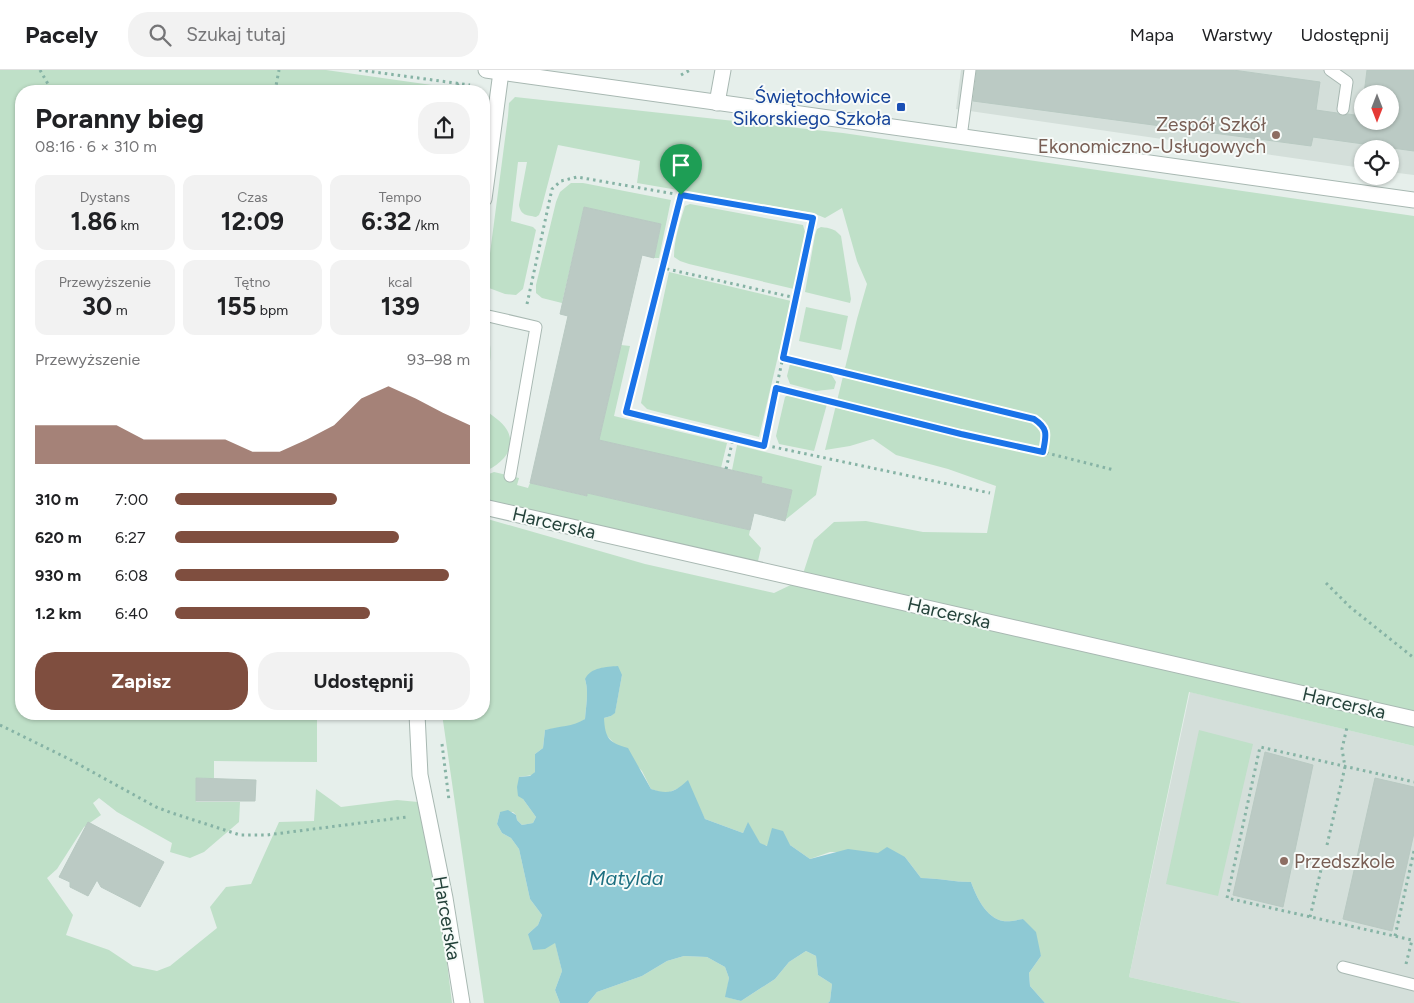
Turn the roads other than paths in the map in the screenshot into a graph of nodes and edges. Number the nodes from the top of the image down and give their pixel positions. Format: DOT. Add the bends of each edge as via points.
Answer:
graph roads {
  1 [pos="486,70"];
  2 [pos="723,70"];
  3 [pos="970,70"];
  4 [pos="1330,70"];
  5 [pos="501,72"];
  6 [pos="717,103"];
  7 [pos="1343,108"];
  8 [pos="961,137"];
  9 [pos="490,154"];
  10 [pos="1414,200"];
  11 [pos="490,316"];
  12 [pos="510,476"];
  13 [pos="490,508"];
  14 [pos="1414,719"];
  15 [pos="416,720"];
  16 [pos="1343,967"];
  17 [pos="1414,985"];
  18 [pos="462,1003"];
  1 -- 5 [label="street"];
  2 -- 6 [label="street"];
  3 -- 8 [label="lane"];
  4 -- 7 [label="lane" via="1347,82"];
  5 -- 6 [label="street"];
  5 -- 9 [label="street"];
  6 -- 8 [label="street"];
  8 -- 10 [label="street"];
  11 -- 12 [label="lane" via="536,328"];
  13 -- 14 [label="street, Harcerska"];
  15 -- 18 [label="street, Harcerska" via="420,775"];
  16 -- 17 [label="lane"];
}
